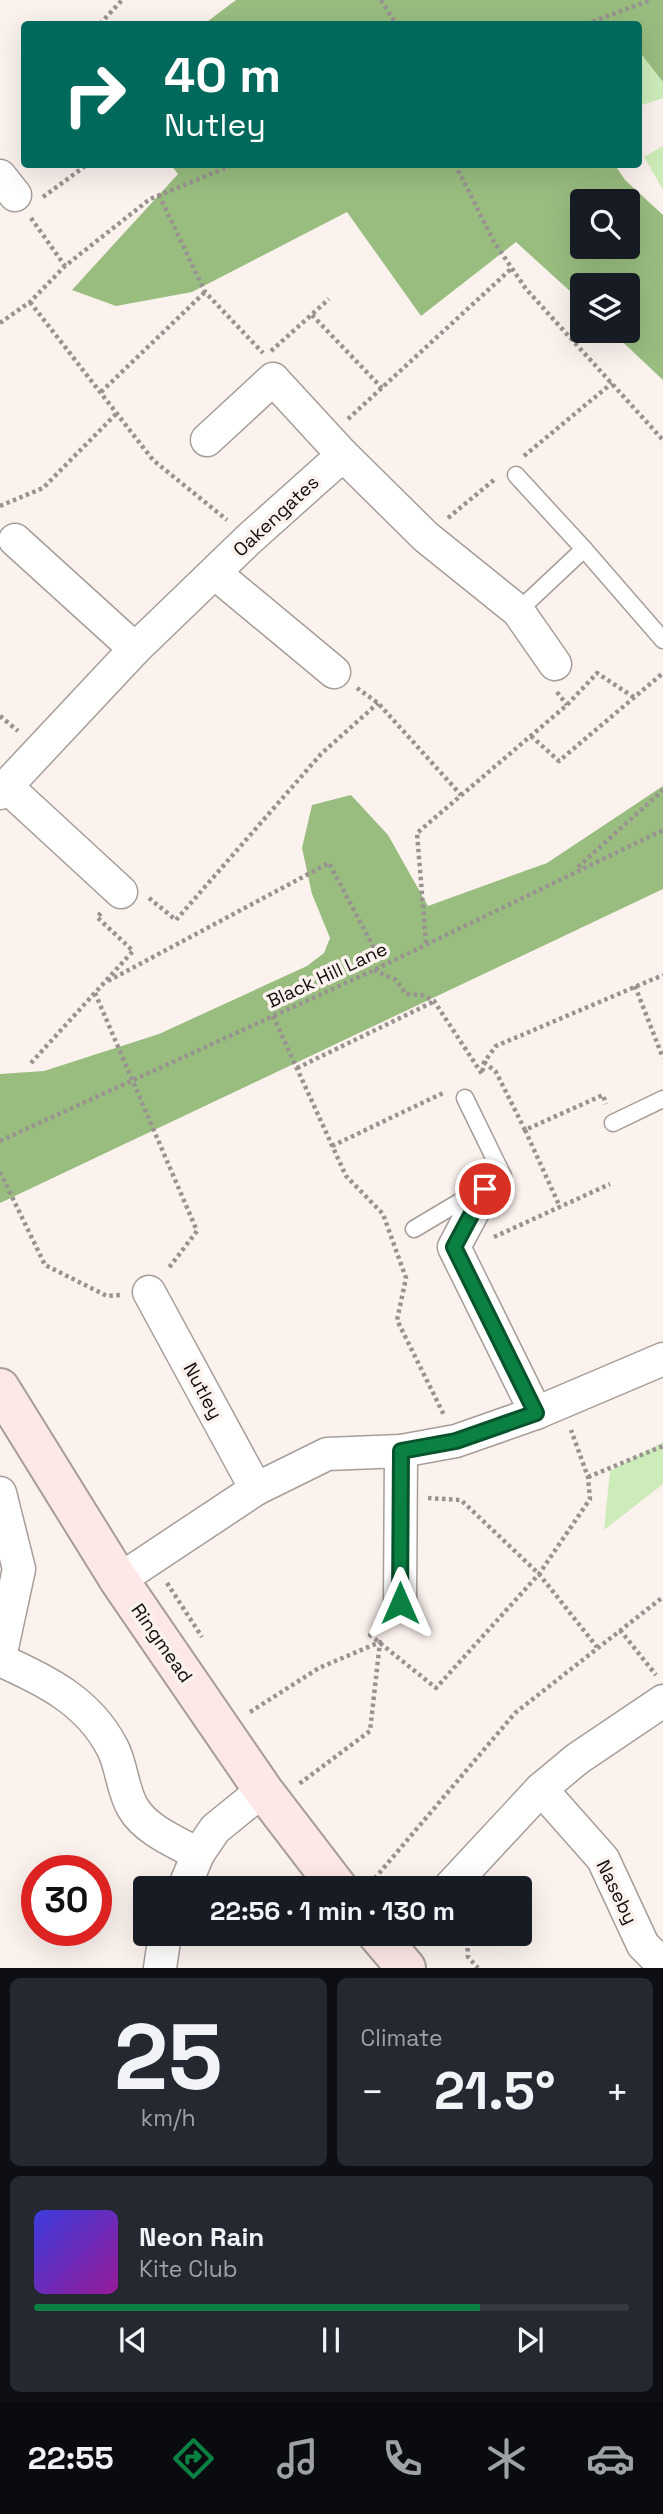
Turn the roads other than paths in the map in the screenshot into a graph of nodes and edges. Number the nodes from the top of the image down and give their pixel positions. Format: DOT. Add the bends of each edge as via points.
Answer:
graph roads {
  1 [pos="207,440"];
  2 [pos="335,446"];
  3 [pos="516,475"];
  4 [pos="15,540"];
  5 [pos="584,550"];
  6 [pos="216,574"];
  7 [pos="519,611"];
  8 [pos="663,640"];
  9 [pos="135,649"];
  10 [pos="555,664"];
  11 [pos="334,672"];
  12 [pos="3,789"];
  13 [pos="121,892"];
  14 [pos="465,1098"];
  15 [pos="663,1099"];
  16 [pos="613,1123"];
  17 [pos="485,1189"];
  18 [pos="414,1229"];
  19 [pos="149,1292"];
  20 [pos="663,1359"];
  21 [pos="0,1388"];
  22 [pos="549,1408"];
  23 [pos="401,1451"];
  24 [pos="256,1489"];
  25 [pos="0,1493"];
  26 [pos="118,1580"];
  27 [pos="400,1603"];
  28 [pos="0,1659"];
  29 [pos="663,1701"];
  30 [pos="541,1789"];
  31 [pos="268,1796"];
  32 [pos="198,1854"];
  33 [pos="189,1876"];
  34 [pos="329,1876"];
  35 [pos="460,1876"];
  36 [pos="163,1946"];
  37 [pos="663,1965"];
  38 [pos="160,1968"];
  1 -- 2 [label="street" via="273,379"];
  2 -- 6 [label="street, Oakengates"];
  2 -- 7 [label="street" via="426,537"];
  3 -- 5 [label="lane"];
  4 -- 9 [label="street"];
  5 -- 7 [label="lane"];
  5 -- 8 [label="lane"];
  6 -- 9 [label="street, Oakengates"];
  6 -- 11 [label="street"];
  7 -- 10 [label="street"];
  9 -- 12 [label="street, Oakengates"];
  12 -- 13 [label="street"];
  14 -- 17 [label="lane" via="503,1176"];
  15 -- 16 [label="lane"];
  17 -- 18 [label="lane"];
  17 -- 22 [label="street" via="454,1247"];
  19 -- 24 [label="street, Nutley"];
  20 -- 22 [label="street"];
  21 -- 26 [label="street, Ringmead"];
  22 -- 23 [label="street" via="456,1441"];
  23 -- 24 [label="street" via="327,1454"];
  23 -- 27 [label="street"];
  24 -- 26 [label="street"];
  25 -- 28 [label="street" via="19,1569"];
  26 -- 31 [label="street, Ringmead"];
  28 -- 32 [label="street" via="51,1683 85,1710 112,1747 132,1808 150,1826"];
  29 -- 30 [label="street"];
  30 -- 35 [label="street"];
  30 -- 37 [label="street, Naseby" via="603,1859 643,1945"];
  31 -- 32 [label="street" via="215,1829"];
  31 -- 34 [label="street, Ringmead"];
  32 -- 33 [label="street"];
  36 -- 38 [label="street"];
}
